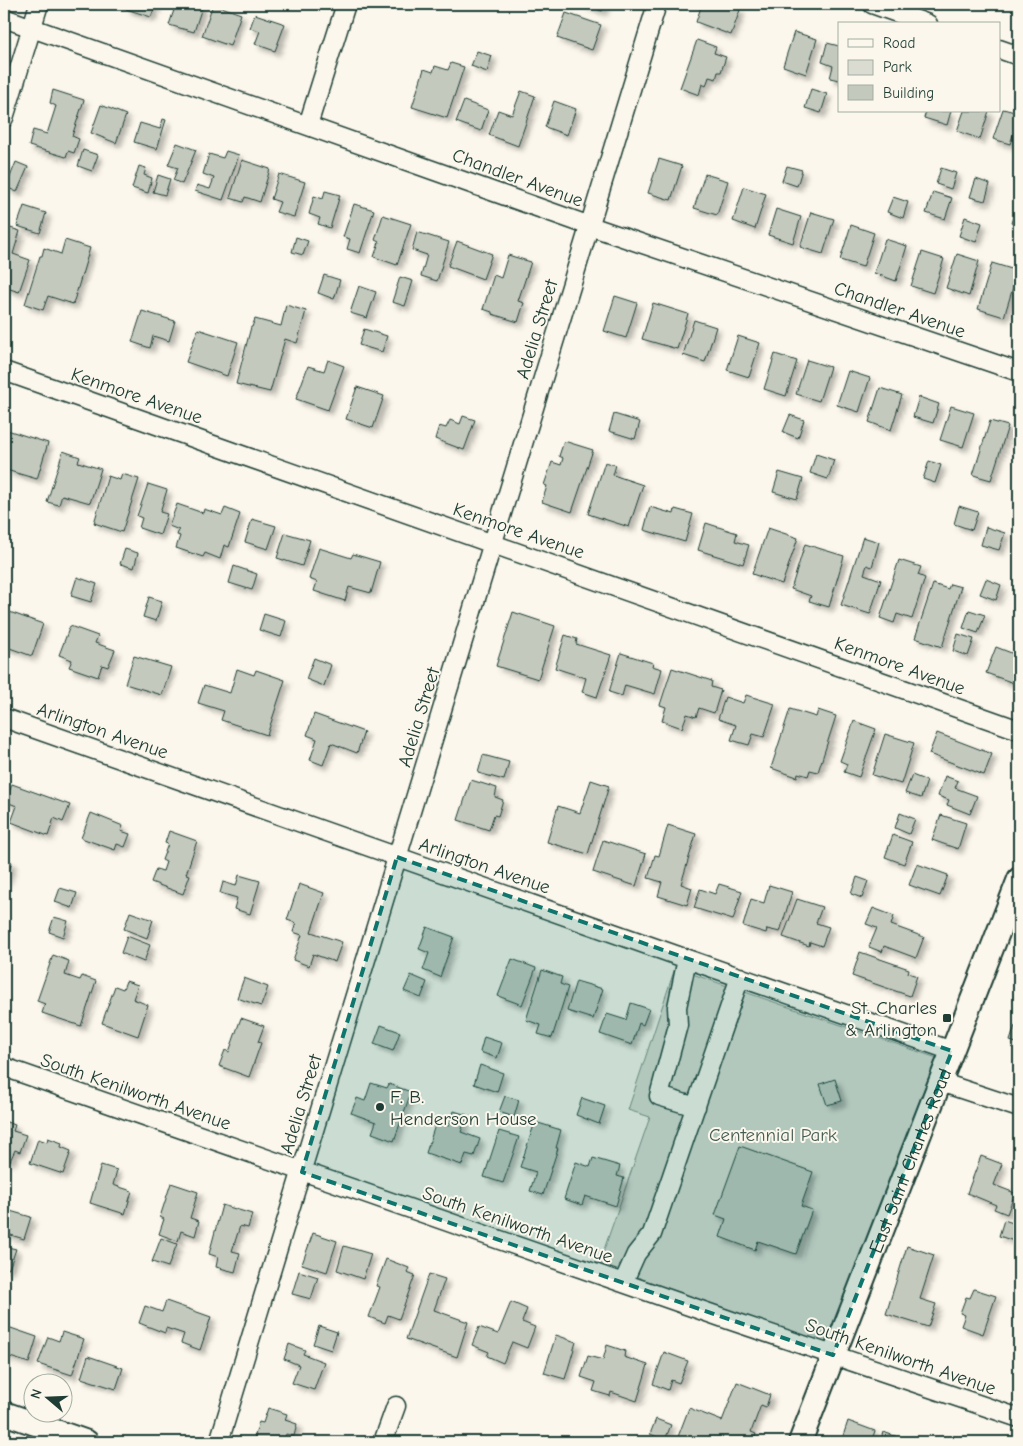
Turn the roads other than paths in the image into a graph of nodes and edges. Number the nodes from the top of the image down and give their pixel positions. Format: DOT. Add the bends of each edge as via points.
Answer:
graph roads {
  1 [pos="39,4"];
  2 [pos="346,4"];
  3 [pos="657,4"];
  4 [pos="872,4"];
  5 [pos="4,18"];
  6 [pos="922,22"];
  7 [pos="32,28"];
  8 [pos="1000,49"];
  9 [pos="1019,56"];
  10 [pos="4,118"];
  11 [pos="308,125"];
  12 [pos="590,226"];
  13 [pos="4,371"];
  14 [pos="1019,372"];
  15 [pos="493,543"];
  16 [pos="4,718"];
  17 [pos="1019,730"];
  18 [pos="398,857"];
  19 [pos="1019,879"];
  20 [pos="686,959"];
  21 [pos="740,977"];
  22 [pos="952,1051"];
  23 [pos="4,1067"];
  24 [pos="940,1082"];
  25 [pos="696,1108"];
  26 [pos="1019,1108"];
  27 [pos="302,1172"];
  28 [pos="623,1283"];
  29 [pos="833,1356"];
  30 [pos="396,1406"];
  31 [pos="4,1413"];
  32 [pos="1019,1418"];
  33 [pos="54,1437"];
  34 [pos="87,1442"];
  35 [pos="219,1442"];
  36 [pos="383,1442"];
  37 [pos="800,1442"];
  1 -- 7 [label="street"];
  2 -- 11 [label="street"];
  3 -- 12 [label="street, Adelia Street"];
  4 -- 6 [label="street"];
  5 -- 7 [label="street, Chandler Avenue"];
  7 -- 10 [label="street"];
  7 -- 11 [label="street, Chandler Avenue"];
  8 -- 9 [label="street"];
  11 -- 12 [label="street, Chandler Avenue"];
  12 -- 14 [label="street, Chandler Avenue"];
  12 -- 15 [label="street, Adelia Street"];
  13 -- 15 [label="street, Kenmore Avenue"];
  15 -- 17 [label="street, Kenmore Avenue"];
  15 -- 18 [label="street, Adelia Street"];
  16 -- 18 [label="street, Arlington Avenue"];
  18 -- 20 [label="street, Arlington Avenue"];
  18 -- 27 [label="street, Adelia Street"];
  19 -- 22 [label="main road, East Saint Charles Road"];
  20 -- 21 [label="street, Arlington Avenue"];
  20 -- 25 [label="street" via="677,1007 678,1025 659,1096"];
  21 -- 22 [label="street, Arlington Avenue"];
  21 -- 25 [label="street"];
  22 -- 24 [label="main road, East Saint Charles Road"];
  23 -- 27 [label="street, South Kenilworth Avenue"];
  24 -- 26 [label="street"];
  24 -- 29 [label="main road, East Saint Charles Road"];
  25 -- 28 [label="street" via="652,1234 636,1254"];
  27 -- 28 [label="street, South Kenilworth Avenue"];
  27 -- 35 [label="street, Adelia Street"];
  28 -- 29 [label="street, South Kenilworth Avenue"];
  29 -- 32 [label="street, South Kenilworth Avenue"];
  29 -- 37 [label="main road, East Saint Charles Road"];
  30 -- 36 [label="street"];
  31 -- 33 [label="main road"];
  33 -- 34 [label="main road"];
}
